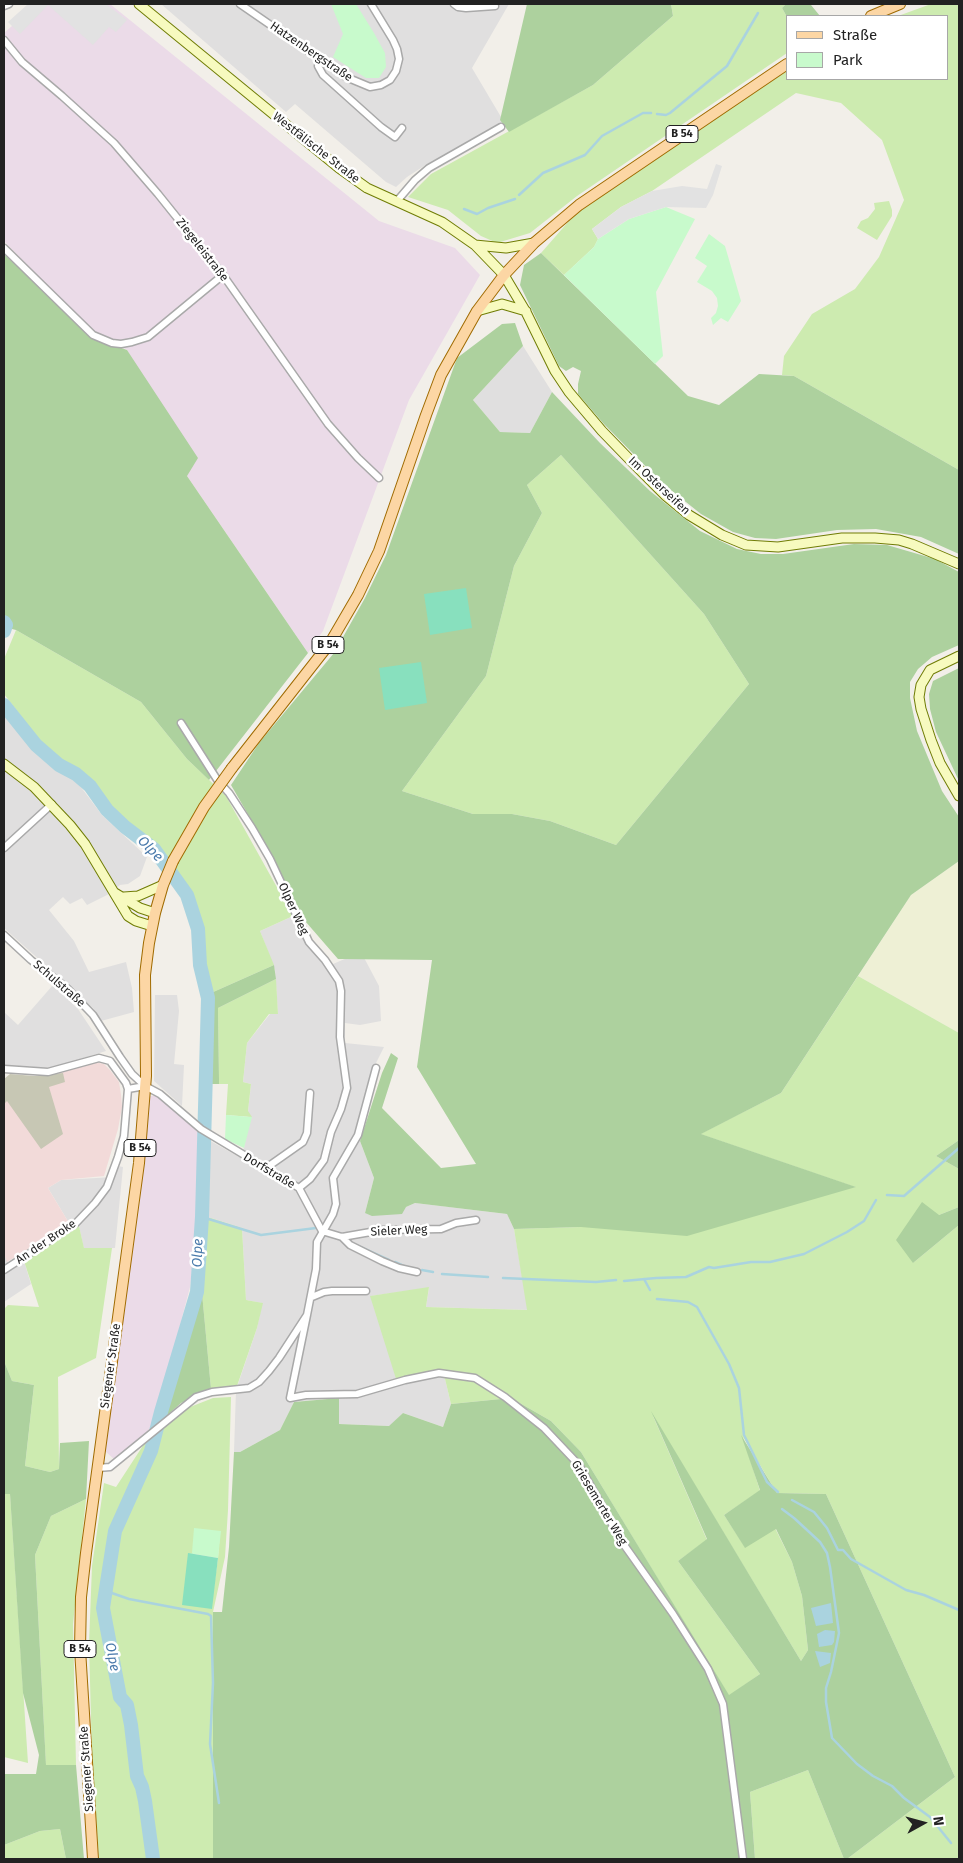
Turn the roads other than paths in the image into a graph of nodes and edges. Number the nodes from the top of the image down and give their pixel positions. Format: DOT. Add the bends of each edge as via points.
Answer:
graph roads {
  1 [pos="9,4"];
  2 [pos="139,4"];
  3 [pos="240,4"];
  4 [pos="371,4"];
  5 [pos="454,4"];
  6 [pos="492,4"];
  7 [pos="900,4"];
  8 [pos="4,6"];
  9 [pos="873,15"];
  10 [pos="4,40"];
  11 [pos="320,59"];
  12 [pos="786,65"];
  13 [pos="501,127"];
  14 [pos="402,128"];
  15 [pos="397,201"];
  16 [pos="534,243"];
  17 [pos="475,245"];
  18 [pos="4,248"];
  19 [pos="223,275"];
  20 [pos="504,275"];
  21 [pos="477,311"];
  22 [pos="526,312"];
  23 [pos="379,478"];
  24 [pos="959,564"];
  25 [pos="959,656"];
  26 [pos="181,723"];
  27 [pos="4,764"];
  28 [pos="959,796"];
  29 [pos="52,804"];
  30 [pos="4,848"];
  31 [pos="163,885"];
  32 [pos="119,895"];
  33 [pos="155,913"];
  34 [pos="152,926"];
  35 [pos="4,935"];
  36 [pos="376,1068"];
  37 [pos="5,1072"];
  38 [pos="145,1086"];
  39 [pos="128,1089"];
  40 [pos="310,1093"];
  41 [pos="266,1168"];
  42 [pos="299,1188"];
  43 [pos="476,1220"];
  44 [pos="322,1231"];
  45 [pos="342,1237"];
  46 [pos="4,1270"];
  47 [pos="417,1272"];
  48 [pos="366,1291"];
  49 [pos="312,1297"];
  50 [pos="307,1314"];
  51 [pos="98,1468"];
  52 [pos="93,1859"];
  53 [pos="743,1859"];
  1 -- 8 [label="street"];
  2 -- 15 [label="street, Westfälische Straße" via="339,168 367,188"];
  3 -- 11 [label="street, Hatzenbergstraße"];
  4 -- 11 [label="street, Hatzenbergstraße" via="398,49 399,59 390,80 370,87 359,84"];
  5 -- 6 [label="street" via="466,8 495,6"];
  7 -- 9 [label="main road"];
  10 -- 19 [label="street, Ziegeleistraße" via="22,62 114,144"];
  11 -- 14 [label="street" via="318,66 323,75 381,126 395,136"];
  12 -- 16 [label="main road, B 54" via="579,205"];
  13 -- 15 [label="street" via="429,168"];
  15 -- 17 [label="street, Westfälische Straße" via="442,222"];
  16 -- 17 [label="street" via="506,248"];
  16 -- 20 [label="main road, B 54"];
  17 -- 20 [label="street, Westfälische Straße"];
  18 -- 19 [label="street" via="93,335 112,343 148,337"];
  19 -- 23 [label="street, Ziegeleistraße" via="328,424"];
  20 -- 21 [label="main road, B 54"];
  20 -- 22 [label="street, Im Osterseifen"];
  21 -- 22 [label="street" via="502,304"];
  21 -- 31 [label="main road, B 54, bridge" via="442,375 396,504 358,595 330,643 204,807"];
  22 -- 24 [label="street, Im Osterseifen" via="555,371 585,412 666,496 712,529 746,545 763,547 858,538 899,540"];
  25 -- 28 [label="street" via="930,670 921,685 919,697 940,763"];
  26 -- 42 [label="street, Olper Weg" via="252,828 309,942 339,981 340,1037 347,1088 324,1160"];
  27 -- 29 [label="street"];
  29 -- 30 [label="street"];
  29 -- 32 [label="street" via="85,844"];
  31 -- 32 [label="street" via="138,896"];
  31 -- 33 [label="main road, B 54"];
  32 -- 33 [label="street"];
  32 -- 34 [label="street" via="117,899 128,916"];
  33 -- 34 [label="main road, B 54"];
  34 -- 38 [label="main road, Siegener Straße / B 54" via="145,975"];
  35 -- 38 [label="street, Schulstraße" via="93,1015 124,1063"];
  36 -- 44 [label="street" via="358,1135 333,1178 336,1204"];
  37 -- 39 [label="street" via="48,1072 100,1058 110,1062"];
  38 -- 39 [label="street"];
  38 -- 41 [label="street, Dorfstraße" via="160,1094 201,1129"];
  38 -- 51 [label="main road, Siegener Straße / B 54" via="139,1163"];
  39 -- 46 [label="street, An der Broke" via="124,1136 107,1187 76,1223"];
  40 -- 41 [label="street" via="307,1132 303,1142"];
  41 -- 42 [label="street, Dorfstraße"];
  42 -- 44 [label="street, Dorfstraße"];
  43 -- 45 [label="street, Sieler Weg" via="441,1229 382,1230"];
  44 -- 45 [label="street, Sieler Weg"];
  44 -- 49 [label="street" via="317,1242"];
  45 -- 47 [label="street" via="350,1245 382,1261"];
  48 -- 49 [label="street" via="332,1291"];
  49 -- 50 [label="street"];
  50 -- 51 [label="street" via="259,1382 248,1388 204,1394 188,1402 110,1467"];
  50 -- 53 [label="street, Griesemerter Weg" via="290,1398 357,1394 439,1373 475,1378 544,1428 579,1465 622,1542 708,1669 723,1704"];
  51 -- 52 [label="main road, Siegener Straße / B 54" via="80,1629"];
}
